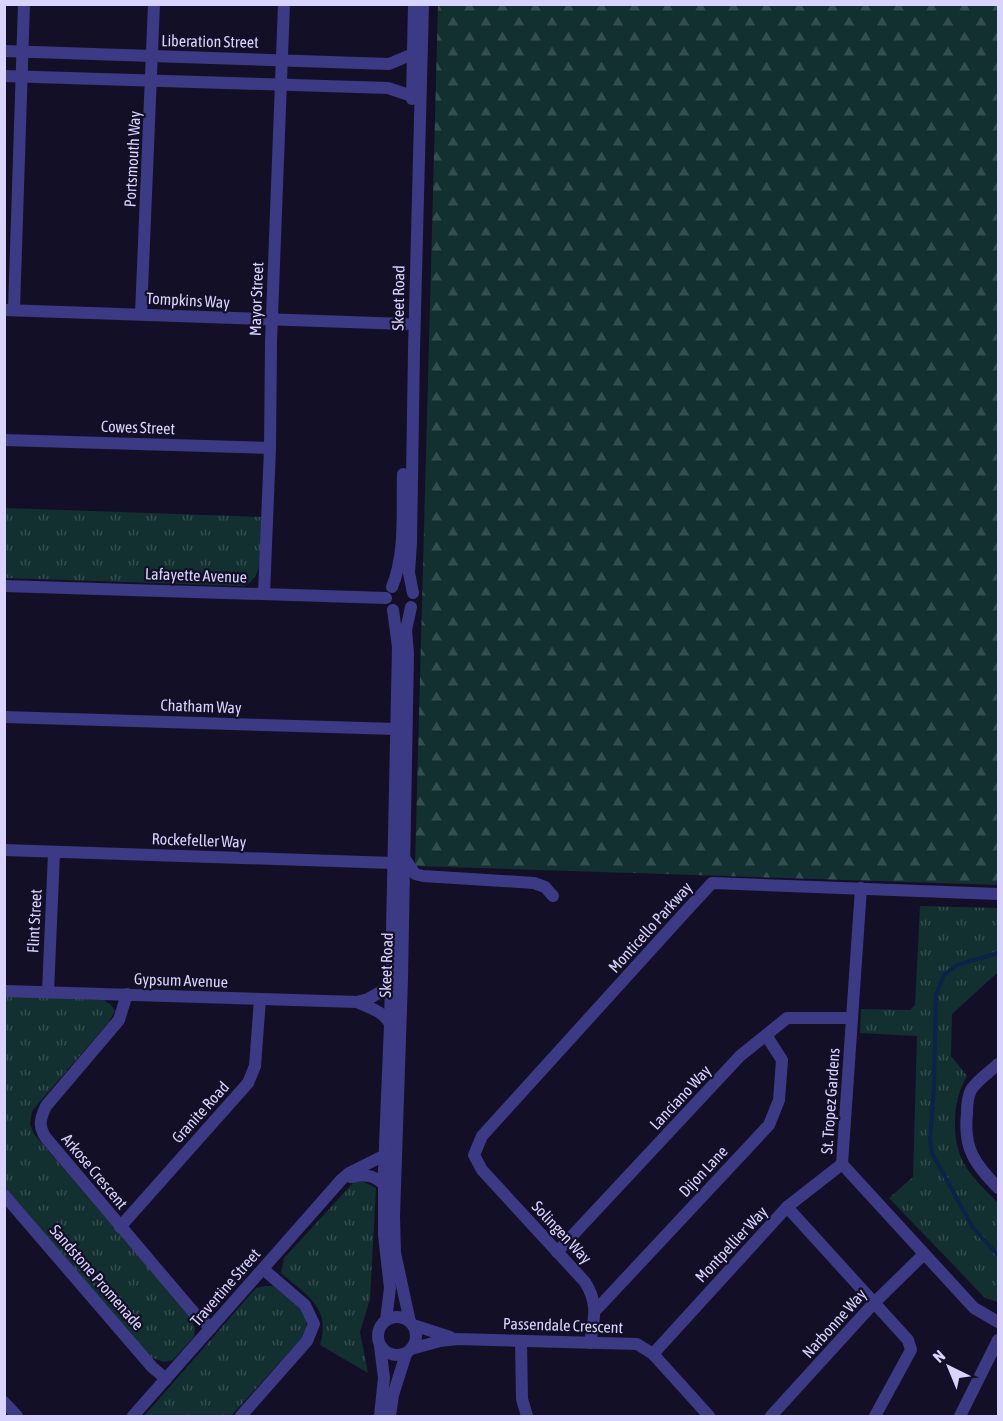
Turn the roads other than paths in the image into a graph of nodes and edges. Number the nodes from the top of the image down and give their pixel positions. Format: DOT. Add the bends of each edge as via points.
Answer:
graph roads {
  1 [pos="24,4"];
  2 [pos="154,4"];
  3 [pos="284,4"];
  4 [pos="414,4"];
  5 [pos="423,4"];
  6 [pos="4,51"];
  7 [pos="23,52"];
  8 [pos="413,54"];
  9 [pos="152,57"];
  10 [pos="282,59"];
  11 [pos="4,76"];
  12 [pos="23,76"];
  13 [pos="151,80"];
  14 [pos="281,84"];
  15 [pos="412,96"];
  16 [pos="9,310"];
  17 [pos="141,314"];
  18 [pos="272,320"];
  19 [pos="406,324"];
  20 [pos="4,440"];
  21 [pos="270,448"];
  22 [pos="4,586"];
  23 [pos="413,593"];
  24 [pos="264,594"];
  25 [pos="390,598"];
  26 [pos="411,607"];
  27 [pos="4,717"];
  28 [pos="397,729"];
  29 [pos="4,850"];
  30 [pos="54,853"];
  31 [pos="399,861"];
  32 [pos="446,878"];
  33 [pos="861,888"];
  34 [pos="404,893"];
  35 [pos="999,894"];
  36 [pos="553,896"];
  37 [pos="391,986"];
  38 [pos="4,991"];
  39 [pos="48,992"];
  40 [pos="127,994"];
  41 [pos="260,999"];
  42 [pos="357,1002"];
  43 [pos="852,1018"];
  44 [pos="390,1024"];
  45 [pos="766,1035"];
  46 [pos="996,1071"];
  47 [pos="385,1155"];
  48 [pos="474,1155"];
  49 [pos="842,1164"];
  50 [pos="341,1180"];
  51 [pos="385,1186"];
  52 [pos="999,1188"];
  53 [pos="4,1195"];
  54 [pos="787,1207"];
  55 [pos="120,1227"];
  56 [pos="557,1252"];
  57 [pos="924,1254"];
  58 [pos="263,1269"];
  59 [pos="874,1303"];
  60 [pos="596,1310"];
  61 [pos="386,1320"];
  62 [pos="999,1322"];
  63 [pos="411,1323"];
  64 [pos="211,1328"];
  65 [pos="457,1339"];
  66 [pos="999,1340"];
  67 [pos="521,1341"];
  68 [pos="590,1343"];
  69 [pos="380,1346"];
  70 [pos="409,1352"];
  71 [pos="652,1354"];
  72 [pos="166,1379"];
  73 [pos="4,1402"];
  74 [pos="17,1416"];
  75 [pos="133,1416"];
  76 [pos="241,1416"];
  77 [pos="380,1416"];
  78 [pos="390,1416"];
  79 [pos="527,1416"];
  80 [pos="709,1416"];
  81 [pos="771,1416"];
  82 [pos="875,1416"];
  83 [pos="960,1416"];
  1 -- 7 [label="street"];
  2 -- 9 [label="street, Portsmouth Way"];
  3 -- 10 [label="street, Mayor Street"];
  4 -- 8 [label="street, Skeet Road"];
  5 -- 23 [label="street, Skeet Road" via="408,561"];
  6 -- 7 [label="street, Liberation Street"];
  7 -- 9 [label="street, Liberation Street"];
  7 -- 12 [label="street"];
  8 -- 10 [label="street, Liberation Street" via="392,64"];
  8 -- 15 [label="street, Skeet Road"];
  9 -- 10 [label="street, Liberation Street"];
  9 -- 13 [label="street, Portsmouth Way"];
  10 -- 14 [label="street, Mayor Street"];
  11 -- 12 [label="street"];
  12 -- 13 [label="street"];
  12 -- 16 [label="street"];
  13 -- 14 [label="street"];
  13 -- 17 [label="street, Portsmouth Way"];
  14 -- 15 [label="street" via="388,88"];
  14 -- 18 [label="street, Mayor Street"];
  15 -- 19 [label="street, Skeet Road"];
  16 -- 17 [label="street, Tompkins Way"];
  17 -- 18 [label="street, Tompkins Way"];
  18 -- 19 [label="street, Tompkins Way"];
  18 -- 21 [label="street, Mayor Street"];
  19 -- 25 [label="street, Skeet Road" via="400,547"];
  20 -- 21 [label="street, Cowes Street"];
  21 -- 24 [label="street, Mayor Street"];
  22 -- 24 [label="street, Lafayette Avenue"];
  23 -- 25 [label="street" via="402,585"];
  23 -- 26 [label="street"];
  24 -- 25 [label="street, Lafayette Avenue"];
  25 -- 26 [label="street" via="402,612"];
  25 -- 28 [label="street, Skeet Road" via="398,647"];
  26 -- 31 [label="street, Skeet Road" via="406,630"];
  27 -- 28 [label="street, Chatham Way"];
  28 -- 31 [label="street, Skeet Road"];
  29 -- 30 [label="street, Rockefeller Way"];
  30 -- 31 [label="street, Rockefeller Way"];
  30 -- 39 [label="street, Flint Street"];
  31 -- 32 [label="street" via="415,873"];
  31 -- 34 [label="street, Skeet Road"];
  31 -- 37 [label="street, Skeet Road"];
  32 -- 34 [label="street" via="425,880"];
  32 -- 36 [label="street" via="534,883"];
  33 -- 35 [label="street, Monticello Parkway"];
  33 -- 43 [label="street, St. Tropez Gardens"];
  33 -- 48 [label="street, Monticello Parkway" via="712,883 482,1136"];
  34 -- 63 [label="street, Skeet Road" via="394,1242"];
  37 -- 42 [label="street, Gypsum Avenue"];
  37 -- 44 [label="street, Skeet Road"];
  38 -- 39 [label="street, Gypsum Avenue"];
  39 -- 40 [label="street, Gypsum Avenue"];
  40 -- 41 [label="street, Gypsum Avenue"];
  40 -- 55 [label="street, Arkose Crescent" via="119,1020 46,1106 40,1119 40,1129 46,1138"];
  41 -- 42 [label="street, Gypsum Avenue"];
  41 -- 55 [label="street, Granite Road" via="255,1066 248,1083"];
  42 -- 44 [label="street, Gypsum Avenue" via="377,1010"];
  43 -- 45 [label="street, Lanciano Way" via="787,1018"];
  43 -- 49 [label="street, St. Tropez Gardens"];
  44 -- 47 [label="street, Skeet Road"];
  45 -- 56 [label="street, Lanciano Way" via="740,1056"];
  45 -- 60 [label="street, Dijon Lane" via="782,1060 779,1100 769,1125"];
  46 -- 52 [label="street" via="971,1090 966,1140 977,1164"];
  47 -- 50 [label="street, Travertine Street"];
  47 -- 51 [label="street, Skeet Road"];
  48 -- 56 [label="street, Solingen Way" via="482,1170"];
  49 -- 54 [label="street, Montpellier Way"];
  49 -- 57 [label="street, St. Tropez Gardens"];
  50 -- 51 [label="street" via="369,1175"];
  50 -- 58 [label="street, Travertine Street"];
  51 -- 61 [label="street, Skeet Road" via="384,1235 390,1288"];
  53 -- 72 [label="street, Sandstone Promenade"];
  54 -- 59 [label="street"];
  54 -- 71 [label="street, Montpellier Way"];
  55 -- 64 [label="street, Arkose Crescent"];
  56 -- 60 [label="street, Solingen Way" via="585,1282"];
  57 -- 59 [label="street, Narbonne Way"];
  57 -- 62 [label="street, St. Tropez Gardens" via="974,1308"];
  58 -- 64 [label="street, Travertine Street"];
  58 -- 76 [label="street" via="305,1305 314,1324 307,1341"];
  59 -- 81 [label="street, Narbonne Way"];
  59 -- 82 [label="street" via="908,1340 911,1350"];
  60 -- 68 [label="street"];
  61 -- 63 [label="street" via="396,1317"];
  61 -- 69 [label="street" via="378,1332"];
  63 -- 65 [label="street, Passendale Crescent"];
  63 -- 70 [label="street" via="416,1337"];
  64 -- 72 [label="street, Travertine Street"];
  65 -- 67 [label="street, Passendale Crescent"];
  65 -- 70 [label="street, Passendale Crescent"];
  66 -- 83 [label="street"];
  67 -- 68 [label="street, Passendale Crescent"];
  67 -- 79 [label="street" via="522,1399"];
  68 -- 71 [label="street, Passendale Crescent" via="638,1344"];
  69 -- 70 [label="street" via="393,1356"];
  69 -- 77 [label="street" via="384,1378"];
  70 -- 78 [label="street" via="393,1395"];
  71 -- 80 [label="street, Passendale Crescent"];
  72 -- 75 [label="street, Travertine Street"];
  73 -- 74 [label="street"];
}
